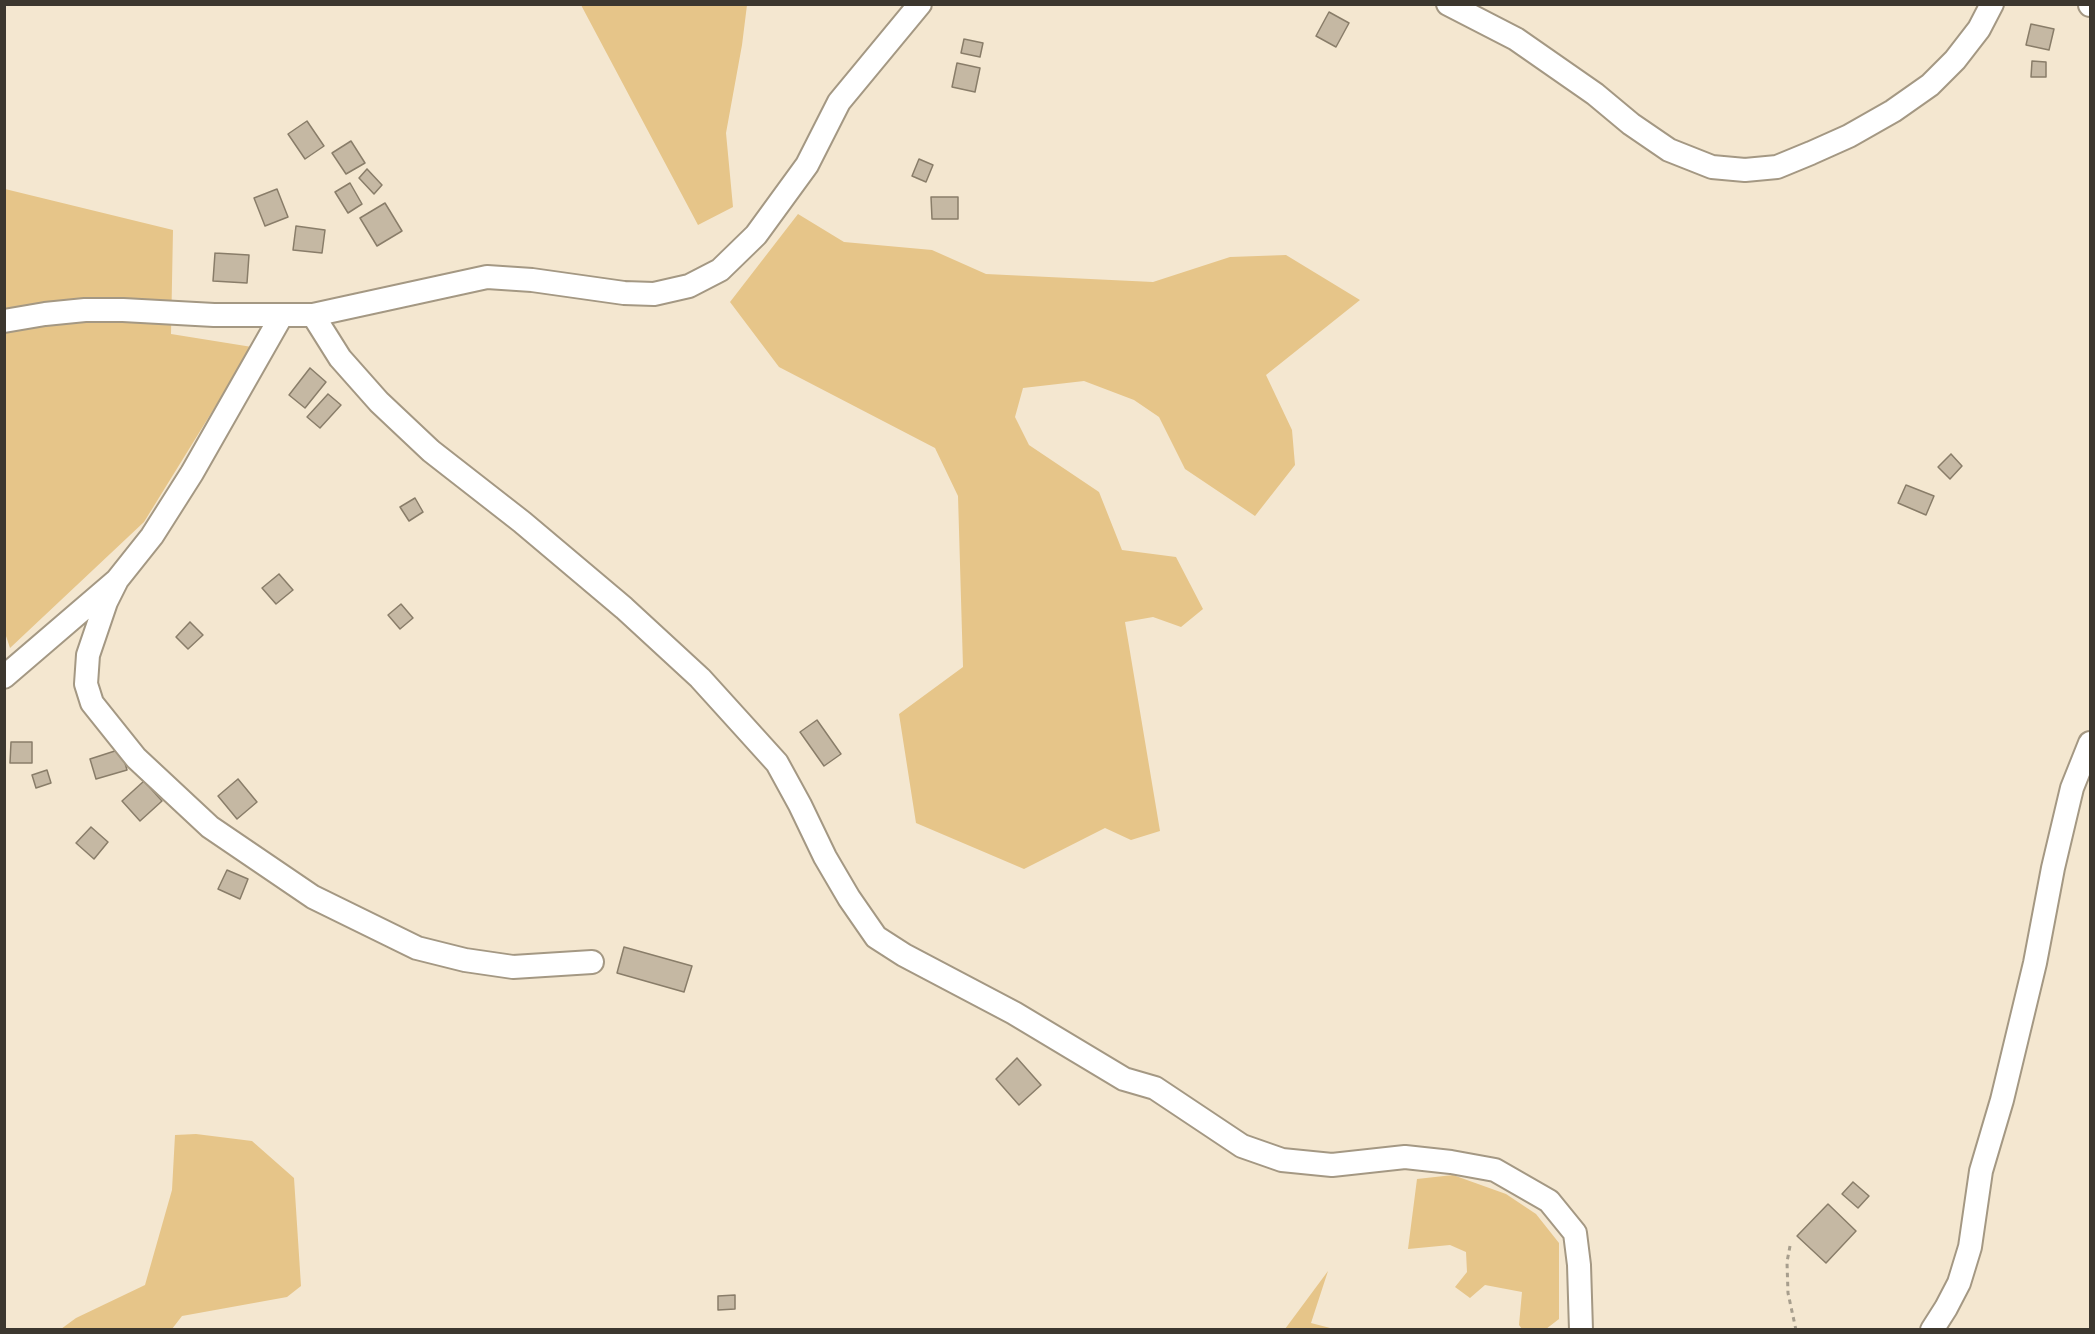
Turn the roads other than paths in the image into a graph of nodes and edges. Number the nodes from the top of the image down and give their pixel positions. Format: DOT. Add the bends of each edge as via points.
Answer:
graph roads {
  1 [pos="920,4"];
  2 [pos="1448,4"];
  3 [pos="1992,4"];
  4 [pos="282,315"];
  5 [pos="313,315"];
  6 [pos="4,321"];
  7 [pos="117,580"];
  8 [pos="4,677"];
  9 [pos="2091,743"];
  10 [pos="592,962"];
  11 [pos="1581,1329"];
  12 [pos="1932,1329"];
  1 -- 5 [label="street" via="839,102 807,165 756,235 720,270 689,286 654,294 624,293 488,277"];
  2 -- 3 [label="street" via="1516,39 1669,150 1712,167 1745,170 1776,167 1849,136 1893,111 1930,85 1955,60"];
  4 -- 5 [label="street"];
  4 -- 6 [label="street" via="85,310"];
  4 -- 7 [label="street" via="192,473 152,536"];
  5 -- 11 [label="street" via="340,358 431,452 624,608 700,678 739,721 777,763 825,857 876,937 1124,1079 1155,1088 1242,1146 1282,1160 1332,1165 1405,1158 1496,1170 1549,1201 1575,1233"];
  7 -- 8 [label="street"];
  7 -- 10 [label="street" via="88,655 86,684 92,704 136,758 210,827 313,897 417,948 513,967"];
  9 -- 12 [label="street" via="2072,788 2052,868 2035,963 1981,1171 1970,1247 1959,1283"];
}
